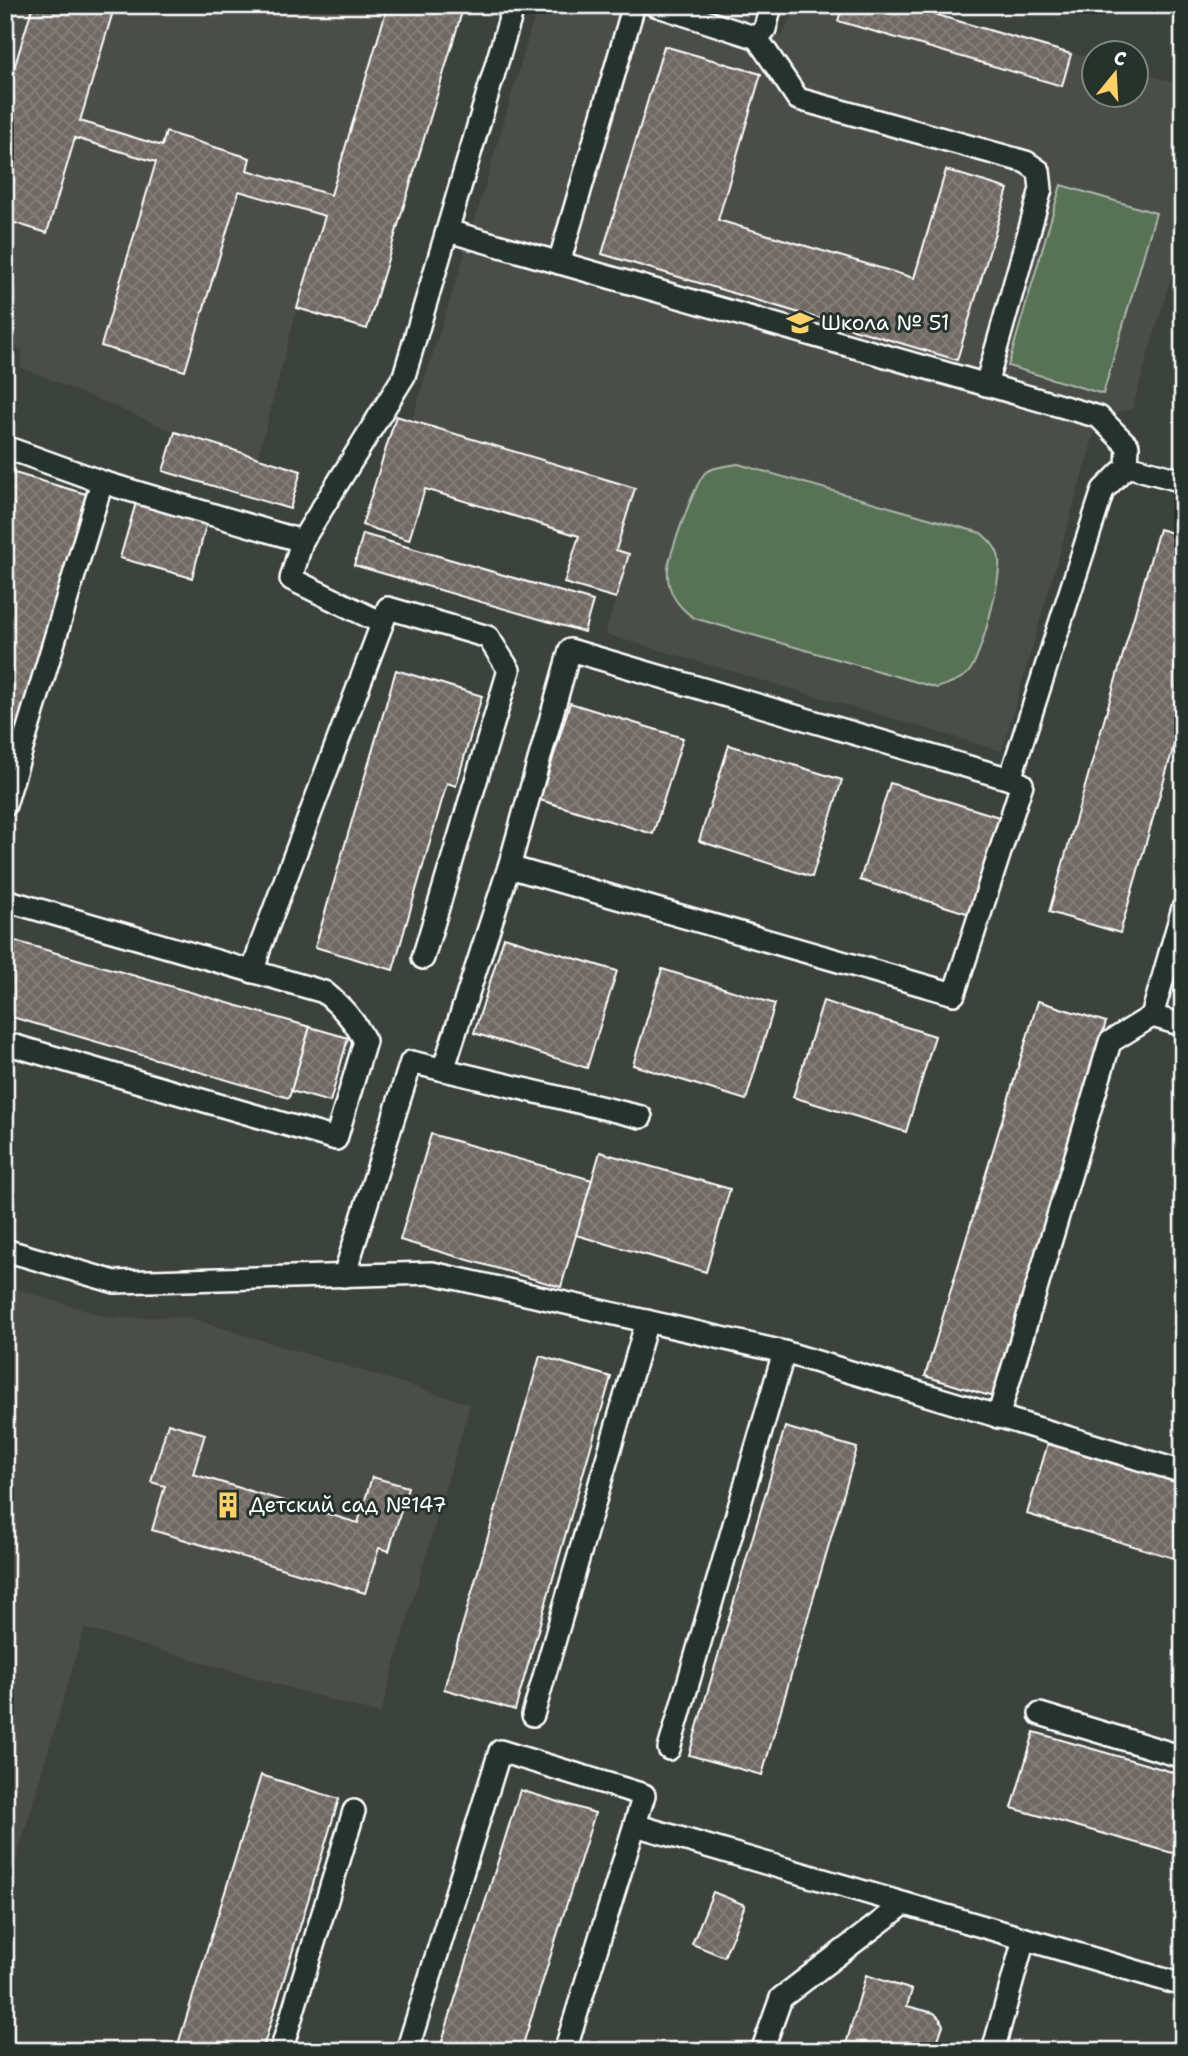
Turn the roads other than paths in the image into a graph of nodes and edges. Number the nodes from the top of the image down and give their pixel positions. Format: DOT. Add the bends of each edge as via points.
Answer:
graph roads {
  1 [pos="514,5"];
  2 [pos="634,5"];
  3 [pos="655,5"];
  4 [pos="771,5"];
  5 [pos="757,38"];
  6 [pos="448,231"];
  7 [pos="559,262"];
  8 [pos="986,385"];
  9 [pos="5,447"];
  10 [pos="1127,466"];
  11 [pos="1183,481"];
  12 [pos="102,482"];
  13 [pos="302,541"];
  14 [pos="382,624"];
  15 [pos="1010,779"];
  16 [pos="5,805"];
  17 [pos="509,867"];
  18 [pos="5,900"];
  19 [pos="1183,908"];
  20 [pos="423,958"];
  21 [pos="253,972"];
  22 [pos="1152,1016"];
  23 [pos="1183,1025"];
  24 [pos="5,1043"];
  25 [pos="443,1070"];
  26 [pos="641,1117"];
  27 [pos="5,1250"];
  28 [pos="344,1276"];
  29 [pos="647,1321"];
  30 [pos="784,1352"];
  31 [pos="998,1417"];
  32 [pos="1183,1472"];
  33 [pos="1040,1714"];
  34 [pos="533,1715"];
  35 [pos="669,1749"];
  36 [pos="1183,1757"];
  37 [pos="354,1811"];
  38 [pos="635,1825"];
  39 [pos="904,1904"];
  40 [pos="1024,1939"];
  41 [pos="1183,1985"];
  42 [pos="281,2051"];
  43 [pos="407,2051"];
  44 [pos="565,2051"];
  45 [pos="762,2051"];
  46 [pos="993,2051"];
  1 -- 6 [label="lane"];
  2 -- 7 [label="lane"];
  3 -- 5 [label="lane"];
  4 -- 5 [label="lane" via="765,29"];
  5 -- 8 [label="lane" via="798,99 1026,162 1039,171 1041,189"];
  6 -- 7 [label="lane"];
  6 -- 13 [label="lane" via="404,376"];
  7 -- 8 [label="lane"];
  8 -- 10 [label="lane" via="1099,417 1128,446"];
  9 -- 12 [label="lane"];
  10 -- 11 [label="lane"];
  10 -- 15 [label="lane" via="1103,490"];
  12 -- 13 [label="lane"];
  12 -- 16 [label="lane"];
  13 -- 14 [label="lane" via="291,579"];
  14 -- 20 [label="lane" via="388,608 488,637 509,670"];
  14 -- 21 [label="lane"];
  15 -- 17 [label="lane" via="570,650"];
  15 -- 17 [label="lane" via="1022,784 954,994"];
  17 -- 25 [label="lane"];
  18 -- 21 [label="lane"];
  19 -- 22 [label="lane"];
  21 -- 24 [label="lane" via="324,992 348,1014 365,1041 336,1139"];
  22 -- 23 [label="lane"];
  22 -- 31 [label="lane" via="1110,1042"];
  25 -- 26 [label="lane"];
  25 -- 28 [label="lane" via="411,1062"];
  27 -- 28 [label="lane" via="115,1282"];
  28 -- 29 [label="lane" via="432,1273"];
  29 -- 30 [label="lane"];
  29 -- 34 [label="lane"];
  30 -- 31 [label="lane"];
  30 -- 35 [label="lane"];
  31 -- 32 [label="lane"];
  33 -- 36 [label="lane"];
  37 -- 42 [label="lane"];
  38 -- 39 [label="lane"];
  38 -- 43 [label="lane" via="644,1795 500,1751"];
  38 -- 44 [label="lane"];
  39 -- 40 [label="lane"];
  39 -- 45 [label="lane" via="781,1998"];
  40 -- 41 [label="lane"];
  40 -- 46 [label="lane"];
}
